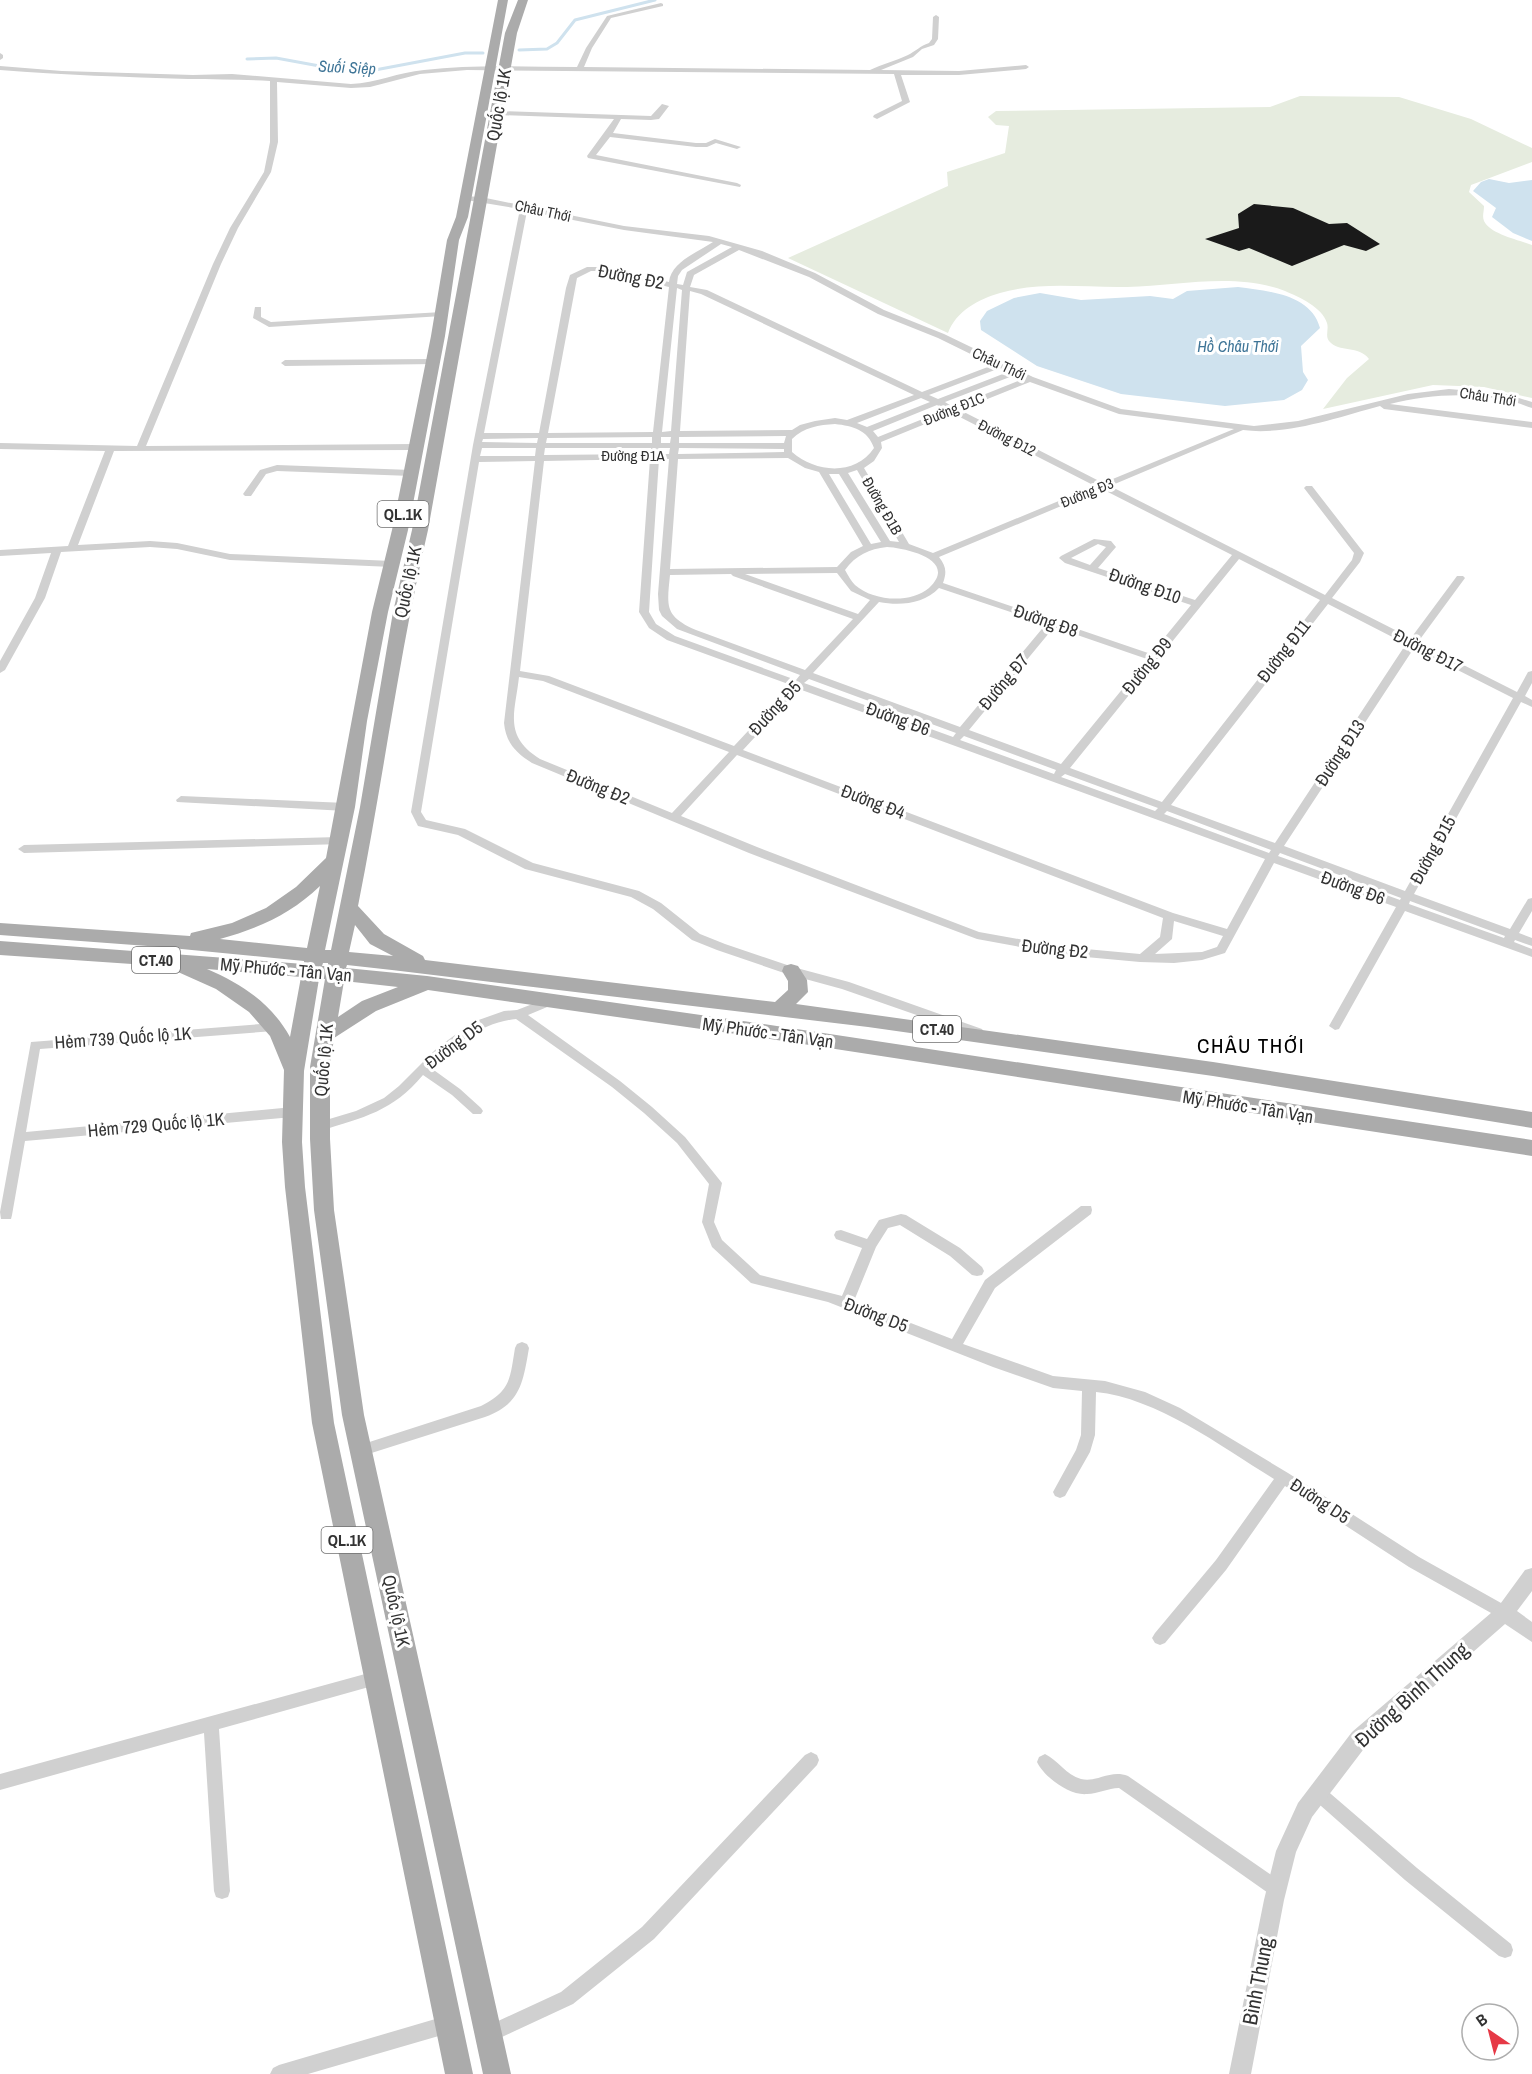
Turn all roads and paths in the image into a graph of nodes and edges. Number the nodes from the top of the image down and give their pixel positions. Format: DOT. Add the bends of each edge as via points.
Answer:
graph roads {
  1 [pos="503,0"];
  2 [pos="523,0"];
  3 [pos="661,5"];
  4 [pos="936,17"];
  5 [pos="489,67"];
  6 [pos="506,67"];
  7 [pos="1026,67"];
  8 [pos="0,68"];
  9 [pos="579,70"];
  10 [pos="871,72"];
  11 [pos="897,73"];
  12 [pos="274,80"];
  13 [pos="665,106"];
  14 [pos="498,113"];
  15 [pos="619,117"];
  16 [pos="877,117"];
  17 [pos="608,135"];
  18 [pos="737,147"];
  19 [pos="737,185"];
  20 [pos="473,199"];
  21 [pos="524,207"];
  22 [pos="720,241"];
  23 [pos="738,247"];
  24 [pos="673,285"];
  25 [pos="686,287"];
  26 [pos="258,309"];
  27 [pos="442,314"];
  28 [pos="682,332"];
  29 [pos="666,333"];
  30 [pos="432,362"];
  31 [pos="285,363"];
  32 [pos="1000,365"];
  33 [pos="1015,372"];
  34 [pos="1030,379"];
  35 [pos="662,385"];
  36 [pos="679,385"];
  37 [pos="922,395"];
  38 [pos="937,402"];
  39 [pos="1377,405"];
  40 [pos="1532,405"];
  41 [pos="953,410"];
  42 [pos="848,423"];
  43 [pos="1532,425"];
  44 [pos="1240,429"];
  45 [pos="866,430"];
  46 [pos="792,433"];
  47 [pos="877,440"];
  48 [pos="478,441"];
  49 [pos="542,441"];
  50 [pos="656,445"];
  51 [pos="674,445"];
  52 [pos="0,446"];
  53 [pos="415,447"];
  54 [pos="110,449"];
  55 [pos="140,449"];
  56 [pos="788,450"];
  57 [pos="540,457"];
  58 [pos="476,459"];
  59 [pos="859,466"];
  60 [pos="822,470"];
  61 [pos="842,471"];
  62 [pos="411,473"];
  63 [pos="1102,486"];
  64 [pos="1309,488"];
  65 [pos="248,494"];
  66 [pos="881,504"];
  67 [pos="864,507"];
  68 [pos="847,511"];
  69 [pos="649,532"];
  70 [pos="668,532"];
  71 [pos="887,544"];
  72 [pos="905,545"];
  73 [pos="868,547"];
  74 [pos="57,549"];
  75 [pos="72,549"];
  76 [pos="0,553"];
  77 [pos="1237,555"];
  78 [pos="933,556"];
  79 [pos="392,564"];
  80 [pos="1092,568"];
  81 [pos="840,570"];
  82 [pos="728,571"];
  83 [pos="665,572"];
  84 [pos="1460,578"];
  85 [pos="938,584"];
  86 [pos="645,591"];
  87 [pos="664,591"];
  88 [pos="877,599"];
  89 [pos="1324,599"];
  90 [pos="1198,604"];
  91 [pos="860,618"];
  92 [pos="1052,624"];
  93 [pos="704,637"];
  94 [pos="1412,643"];
  95 [pos="695,646"];
  96 [pos="1154,658"];
  97 [pos="0,670"];
  98 [pos="515,673"];
  99 [pos="807,674"];
  100 [pos="1532,674"];
  101 [pos="798,683"];
  102 [pos="1519,697"];
  103 [pos="1532,704"];
  104 [pos="897,708"];
  105 [pos="889,716"];
  106 [pos="959,736"];
  107 [pos="737,749"];
  108 [pos="1060,773"];
  109 [pos="181,800"];
  110 [pos="346,807"];
  111 [pos="1161,811"];
  112 [pos="673,818"];
  113 [pos="24,849"];
  114 [pos="337,850"];
  115 [pos="1275,853"];
  116 [pos="1405,901"];
  117 [pos="1532,902"];
  118 [pos="349,907"];
  119 [pos="1169,916"];
  120 [pos="0,929"];
  121 [pos="1230,934"];
  122 [pos="1510,939"];
  123 [pos="180,942"];
  124 [pos="1532,942"];
  125 [pos="0,948"];
  126 [pos="1532,953"];
  127 [pos="1143,958"];
  128 [pos="169,961"];
  129 [pos="313,963"];
  130 [pos="337,966"];
  131 [pos="791,971"];
  132 [pos="430,976"];
  133 [pos="548,1002"];
  134 [pos="779,1009"];
  135 [pos="518,1014"];
  136 [pos="1335,1026"];
  137 [pos="274,1027"];
  138 [pos="325,1035"];
  139 [pos="991,1037"];
  140 [pos="423,1069"];
  141 [pos="294,1071"];
  142 [pos="477,1111"];
  143 [pos="293,1112"];
  144 [pos="1532,1120"];
  145 [pos="320,1126"];
  146 [pos="20,1137"];
  147 [pos="1532,1148"];
  148 [pos="1086,1210"];
  149 [pos="6,1215"];
  150 [pos="841,1234"];
  151 [pos="870,1245"];
  152 [pos="977,1271"];
  153 [pos="846,1303"];
  154 [pos="955,1346"];
  155 [pos="522,1348"];
  156 [pos="1089,1386"];
  157 [pos="362,1449"];
  158 [pos="1283,1477"];
  159 [pos="1060,1492"];
  160 [pos="1532,1576"];
  161 [pos="1505,1613"];
  162 [pos="1532,1633"];
  163 [pos="1160,1638"];
  164 [pos="376,1678"];
  165 [pos="211,1724"];
  166 [pos="811,1760"];
  167 [pos="1045,1762"];
  168 [pos="0,1782"];
  169 [pos="1318,1793"];
  170 [pos="1277,1889"];
  171 [pos="222,1891"];
  172 [pos="1505,1950"];
  173 [pos="449,2024"];
  174 [pos="489,2034"];
  175 [pos="279,2074"];
  176 [pos="459,2074"];
  177 [pos="497,2074"];
  178 [pos="1240,2074"];
  1 -- 5 [label="main road, Quốc lộ 1K / QL.1K"];
  2 -- 6 [label="main road, Quốc lộ 1K / QL.1K" via="511,33"];
  3 -- 9 [label="street" via="609,17"];
  4 -- 10 [label="street" via="932,44"];
  5 -- 6 [label="street"];
  5 -- 12 [label="street" via="439,69 370,85"];
  5 -- 20 [label="main road, Quốc lộ 1K / QL.1K"];
  6 -- 9 [label="street"];
  6 -- 14 [label="main road, Quốc lộ 1K / QL.1K"];
  7 -- 11 [label="street"];
  8 -- 12 [label="street"];
  9 -- 10 [label="street"];
  10 -- 11 [label="street"];
  11 -- 16 [label="street" via="906,102"];
  12 -- 55 [label="street" via="271,162 230,236"];
  13 -- 15 [label="street" via="656,117"];
  14 -- 15 [label="street"];
  14 -- 20 [label="main road, Quốc lộ 1K / QL.1K"];
  15 -- 17 [label="street"];
  17 -- 18 [label="street" via="696,145 715,141"];
  17 -- 19 [label="street" via="591,156"];
  20 -- 21 [label="street, Châu Thới"];
  20 -- 27 [label="main road, Quốc lộ 1K / QL.1K" via="453,240"];
  20 -- 118 [label="main road, Quốc lộ 1K / QL.1K" via="420,530 401,612"];
  21 -- 22 [label="street, Châu Thới" via="607,225"];
  21 -- 48 [label="street"];
  22 -- 23 [label="street, Châu Thới"];
  22 -- 24 [label="street, Đường Đ6" via="679,268"];
  23 -- 25 [label="street" via="690,274"];
  23 -- 32 [label="street, Châu Thới" via="812,275 881,312"];
  24 -- 25 [label="street, Đường Đ12"];
  24 -- 29 [label="street, Đường Đ6"];
  24 -- 49 [label="street, Đường Đ2" via="600,269 573,277"];
  25 -- 28 [label="street, Đường Đ6"];
  25 -- 37 [label="street, Đường Đ12"];
  26 -- 27 [label="street" via="257,318 269,325"];
  27 -- 30 [label="main road, Quốc lộ 1K / QL.1K"];
  28 -- 29 [label="street"];
  28 -- 36 [label="street, Đường Đ6"];
  29 -- 35 [label="street, Đường Đ6"];
  30 -- 31 [label="street"];
  30 -- 53 [label="main road, Quốc lộ 1K / QL.1K"];
  32 -- 33 [label="street, Châu Thới"];
  32 -- 37 [label="street, Đường Đ1C"];
  33 -- 34 [label="street, Châu Thới"];
  33 -- 38 [label="street, Đường Đ1C"];
  34 -- 41 [label="street, Đường Đ1C"];
  34 -- 44 [label="street, Châu Thới" via="1119,411"];
  35 -- 36 [label="street"];
  35 -- 50 [label="street, Đường Đ6"];
  36 -- 51 [label="street, Đường Đ6"];
  37 -- 38 [label="street, Đường Đ12"];
  37 -- 42 [label="street, Đường Đ1C"];
  38 -- 41 [label="street, Đường Đ12"];
  38 -- 45 [label="street, Đường Đ1C"];
  39 -- 40 [label="street, Châu Thới" via="1449,392 1506,397"];
  39 -- 43 [label="street"];
  39 -- 44 [label="street, Châu Thới" via="1298,424"];
  41 -- 47 [label="street, Đường Đ1C"];
  41 -- 63 [label="street, Đường Đ12"];
  42 -- 45 [label="street"];
  42 -- 46 [label="street" via="810,424"];
  44 -- 63 [label="street, Đường Đ3"];
  45 -- 47 [label="street"];
  46 -- 51 [label="street, Đường Đ1A"];
  46 -- 56 [label="street"];
  47 -- 59 [label="street" via="875,456"];
  48 -- 49 [label="street, Đường Đ1A"];
  48 -- 58 [label="street"];
  49 -- 50 [label="street, Đường Đ1A"];
  49 -- 57 [label="street, Đường Đ2"];
  50 -- 51 [label="street, Đường Đ1A"];
  50 -- 51 [label="street, Đường Đ1A"];
  50 -- 57 [label="street, Đường Đ1A"];
  50 -- 69 [label="street, Đường Đ6"];
  51 -- 56 [label="street, Đường Đ1A"];
  51 -- 70 [label="street, Đường Đ6"];
  52 -- 54 [label="street"];
  53 -- 55 [label="street"];
  53 -- 62 [label="main road, Quốc lộ 1K / QL.1K"];
  54 -- 55 [label="street"];
  54 -- 75 [label="street"];
  56 -- 60 [label="street" via="803,465"];
  57 -- 58 [label="street, Đường Đ1A"];
  57 -- 98 [label="street, Đường Đ2"];
  58 -- 131 [label="street" via="417,817 422,823 461,832 529,866 635,894 696,937"];
  59 -- 61 [label="street"];
  59 -- 66 [label="street, Đường Đ1B"];
  60 -- 61 [label="street"];
  60 -- 68 [label="street, Đường Đ1B"];
  61 -- 67 [label="street, Đường Đ1B"];
  62 -- 65 [label="street" via="277,468 263,472"];
  62 -- 79 [label="main road, Quốc lộ 1K / QL.1K"];
  63 -- 77 [label="street, Đường Đ12"];
  63 -- 78 [label="street, Đường Đ3"];
  64 -- 89 [label="street, Đường Đ11" via="1359,553"];
  66 -- 67 [label="street"];
  66 -- 72 [label="street, Đường Đ1B"];
  67 -- 68 [label="street"];
  67 -- 71 [label="street, Đường Đ1B"];
  68 -- 73 [label="street, Đường Đ1B"];
  69 -- 70 [label="street"];
  69 -- 86 [label="street, Đường Đ6"];
  70 -- 83 [label="street, Đường Đ6"];
  71 -- 72 [label="street"];
  71 -- 73 [label="street"];
  72 -- 78 [label="street"];
  73 -- 81 [label="street" via="851,555"];
  74 -- 75 [label="street"];
  74 -- 76 [label="street"];
  74 -- 97 [label="street" via="40,598"];
  75 -- 79 [label="street" via="150,544 230,557"];
  77 -- 89 [label="street, Đường Đ12"];
  77 -- 90 [label="street, Đường Đ9"];
  78 -- 85 [label="street" via="940,565"];
  79 -- 110 [label="main road, Quốc lộ 1K / QL.1K" via="359,722"];
  80 -- 90 [label="street, Đường Đ10"];
  81 -- 82 [label="street"];
  81 -- 88 [label="street" via="850,587"];
  82 -- 83 [label="street"];
  82 -- 91 [label="street"];
  83 -- 87 [label="street, Đường Đ6"];
  84 -- 94 [label="street, Đường Đ13"];
  85 -- 88 [label="street" via="917,597"];
  85 -- 92 [label="street, Đường Đ8"];
  86 -- 87 [label="street"];
  86 -- 95 [label="street, Đường Đ6" via="644,612 652,626"];
  87 -- 93 [label="street, Đường Đ6" via="666,618"];
  88 -- 91 [label="street, Đường Đ5"];
  89 -- 94 [label="street, Đường Đ17"];
  89 -- 111 [label="street, Đường Đ11"];
  90 -- 96 [label="street, Đường Đ9"];
  91 -- 99 [label="street, Đường Đ5"];
  92 -- 96 [label="street, Đường Đ8"];
  92 -- 106 [label="street, Đường Đ7"];
  93 -- 95 [label="street"];
  93 -- 99 [label="street, Đường Đ6"];
  94 -- 102 [label="street, Đường Đ17"];
  94 -- 115 [label="street, Đường Đ13"];
  95 -- 101 [label="street, Đường Đ6"];
  96 -- 108 [label="street, Đường Đ9"];
  98 -- 107 [label="street, Đường Đ4" via="545,678"];
  98 -- 112 [label="street, Đường Đ2" via="508,723 517,750"];
  99 -- 101 [label="street, Đường Đ5"];
  99 -- 104 [label="street, Đường Đ6"];
  100 -- 102 [label="street, Đường Đ15"];
  101 -- 105 [label="street, Đường Đ6"];
  101 -- 107 [label="street, Đường Đ5"];
  102 -- 103 [label="street, Đường Đ17"];
  102 -- 116 [label="street, Đường Đ15"];
  104 -- 105 [label="street"];
  104 -- 106 [label="street, Đường Đ6"];
  105 -- 106 [label="street, Đường Đ6"];
  106 -- 108 [label="street, Đường Đ6"];
  107 -- 112 [label="street, Đường Đ5"];
  107 -- 119 [label="street, Đường Đ4"];
  108 -- 111 [label="street, Đường Đ6"];
  109 -- 110 [label="street"];
  110 -- 114 [label="main road, Quốc lộ 1K / QL.1K"];
  111 -- 115 [label="street, Đường Đ6"];
  112 -- 127 [label="street, Đường Đ2" via="977,935 1011,944"];
  113 -- 114 [label="street"];
  114 -- 123 [label="main road" via="295,901 234,929"];
  114 -- 129 [label="main road, Quốc lộ 1K / QL.1K"];
  115 -- 116 [label="street, Đường Đ6"];
  115 -- 121 [label="street, Đường Đ13"];
  116 -- 122 [label="street, Đường Đ6"];
  116 -- 136 [label="street, Đường Đ15"];
  117 -- 122 [label="street"];
  118 -- 130 [label="main road, Quốc lộ 1K / QL.1K"];
  118 -- 132 [label="main road" via="377,939"];
  119 -- 121 [label="street, Đường Đ4"];
  119 -- 127 [label="street" via="1166,939"];
  120 -- 123 [label="main road, Mỹ Phước - Tân Vạn / CT.40"];
  121 -- 127 [label="street, Đường Đ2" via="1221,950 1212,955"];
  122 -- 124 [label="street, Đường Đ6"];
  122 -- 126 [label="street, Đường Đ6"];
  123 -- 129 [label="main road, Mỹ Phước - Tân Vạn / CT.40"];
  125 -- 128 [label="main road, Mỹ Phước - Tân Vạn / CT.40"];
  128 -- 129 [label="main road, Mỹ Phước - Tân Vạn / CT.40"];
  128 -- 137 [label="main road" via="226,985"];
  129 -- 130 [label="main road, Mỹ Phước - Tân Vạn"];
  129 -- 141 [label="main road, Quốc lộ 1K / QL.1K"];
  130 -- 132 [label="main road, Mỹ Phước - Tân Vạn / CT.40"];
  130 -- 138 [label="main road, Quốc lộ 1K / QL.1K"];
  131 -- 134 [label="main road" via="798,992"];
  131 -- 139 [label="street" via="844,985"];
  132 -- 133 [label="main road, Mỹ Phước - Tân Vạn / CT.40"];
  132 -- 134 [label="main road, Mỹ Phước - Tân Vạn / CT.40"];
  132 -- 138 [label="main road" via="349,1017"];
  133 -- 135 [label="street"];
  133 -- 147 [label="main road, Mỹ Phước - Tân Vạn / CT.40"];
  134 -- 139 [label="main road, Mỹ Phước - Tân Vạn / CT.40"];
  135 -- 140 [label="street, Đường D5" via="481,1022"];
  135 -- 153 [label="street, Đường D5" via="615,1084 681,1140 716,1183 708,1221 717,1243 756,1279"];
  137 -- 141 [label="main road"];
  137 -- 146 [label="street, Hẻm 739 Quốc lộ 1K" via="35,1045"];
  138 -- 145 [label="main road, Quốc lộ 1K / QL.1K" via="320,1067"];
  139 -- 144 [label="main road, Mỹ Phước - Tân Vạn / CT.40"];
  140 -- 142 [label="street"];
  140 -- 145 [label="street, Đường D5" via="397,1095 370,1110"];
  141 -- 143 [label="main road, Quốc lộ 1K / QL.1K"];
  143 -- 146 [label="street, Hẻm 729 Quốc lộ 1K"];
  143 -- 164 [label="main road, Quốc lộ 1K / QL.1K" via="302,1252 323,1423"];
  145 -- 157 [label="main road, Quốc lộ 1K / QL.1K" via="324,1210 353,1415"];
  146 -- 149 [label="street, Hẻm 739 Quốc lộ 1K"];
  148 -- 154 [label="street" via="990,1284"];
  150 -- 151 [label="street"];
  151 -- 152 [label="street" via="884,1224 901,1219 955,1252"];
  151 -- 153 [label="street"];
  153 -- 154 [label="street, Đường D5"];
  154 -- 156 [label="street, Đường D5" via="1053,1382"];
  155 -- 157 [label="street" via="513,1394 501,1404"];
  156 -- 158 [label="street, Đường D5" via="1140,1396 1175,1412"];
  156 -- 159 [label="street" via="1088,1435 1083,1452"];
  157 -- 174 [label="main road, Quốc lộ 1K / QL.1K"];
  158 -- 161 [label="street, Đường D5" via="1414,1562"];
  158 -- 163 [label="street" via="1221,1565"];
  160 -- 161 [label="street, Đường Bình Thung"];
  161 -- 162 [label="street, Đường D5"];
  161 -- 169 [label="street, Đường Bình Thung" via="1359,1739"];
  164 -- 165 [label="street"];
  164 -- 173 [label="main road, Quốc lộ 1K / QL.1K"];
  165 -- 168 [label="street"];
  165 -- 171 [label="street"];
  166 -- 174 [label="street" via="648,1933 567,1998"];
  167 -- 170 [label="street" via="1084,1787 1113,1779 1122,1781"];
  169 -- 170 [label="street, Đường Bình Thung" via="1305,1810 1286,1851"];
  169 -- 172 [label="street"];
  170 -- 178 [label="street, Bình Thung"];
  173 -- 175 [label="street"];
  173 -- 176 [label="main road, Quốc lộ 1K / QL.1K"];
  174 -- 177 [label="main road, Quốc lộ 1K / QL.1K"];
}
